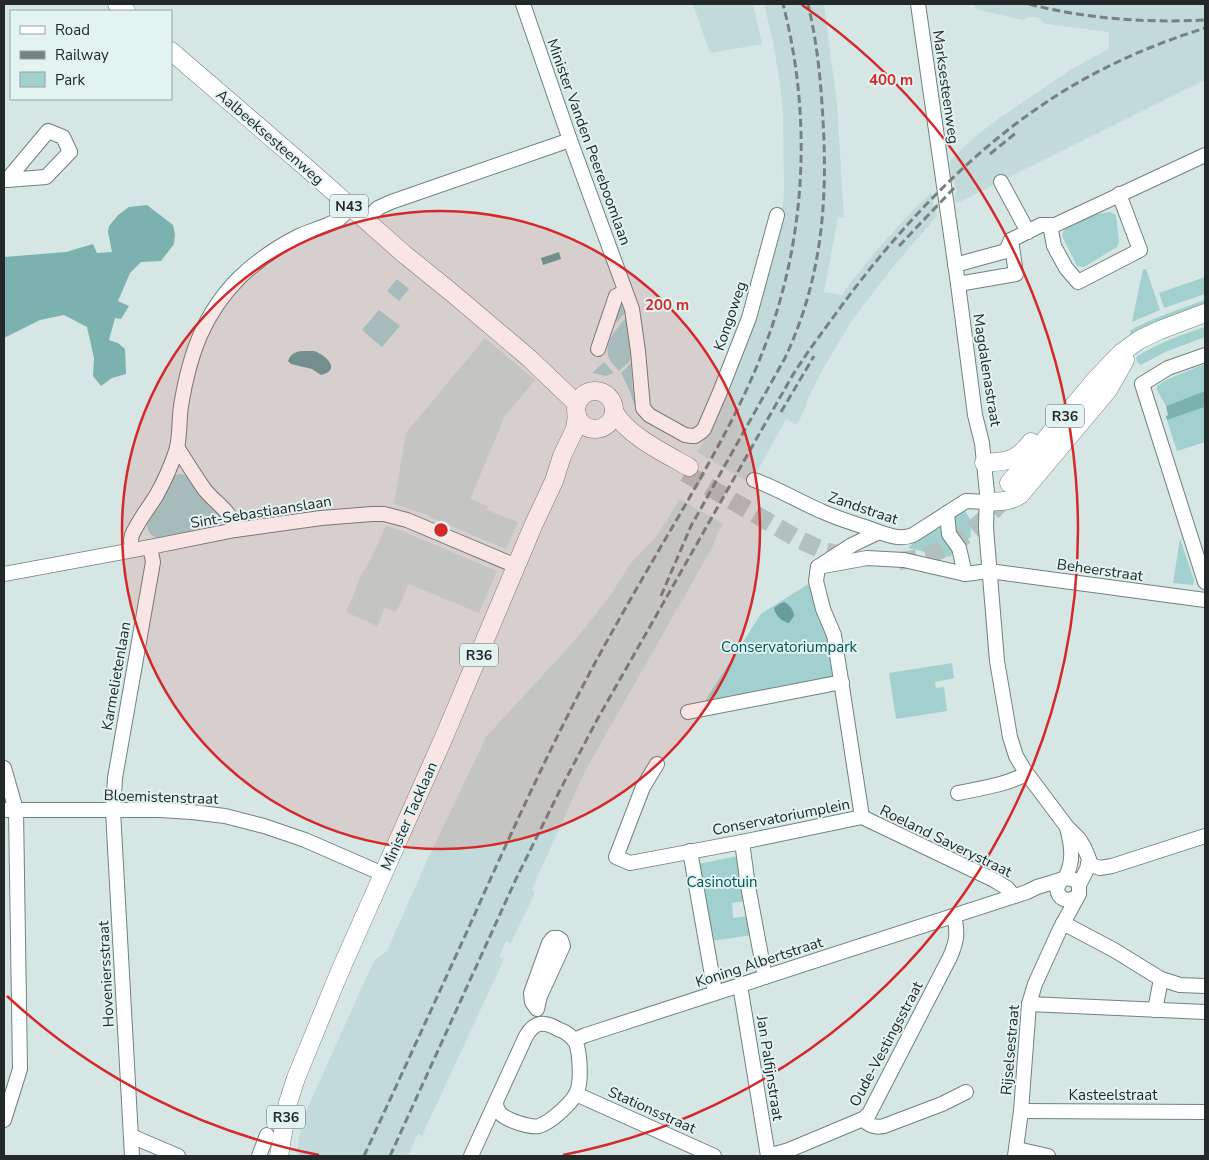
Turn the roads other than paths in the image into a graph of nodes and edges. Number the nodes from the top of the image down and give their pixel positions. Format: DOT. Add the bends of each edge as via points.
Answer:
graph roads {
  1 [pos="523,4"];
  2 [pos="918,4"];
  3 [pos="172,52"];
  4 [pos="570,140"];
  5 [pos="1205,155"];
  6 [pos="942,174"];
  7 [pos="1001,182"];
  8 [pos="1119,194"];
  9 [pos="350,206"];
  10 [pos="777,215"];
  11 [pos="366,220"];
  12 [pos="1050,225"];
  13 [pos="1028,232"];
  14 [pos="1011,240"];
  15 [pos="956,265"];
  16 [pos="958,284"];
  17 [pos="625,292"];
  18 [pos="1205,313"];
  19 [pos="1205,324"];
  20 [pos="598,349"];
  21 [pos="1127,354"];
  22 [pos="1205,355"];
  23 [pos="529,358"];
  24 [pos="590,392"];
  25 [pos="577,410"];
  26 [pos="614,411"];
  27 [pos="706,425"];
  28 [pos="598,427"];
  29 [pos="177,447"];
  30 [pos="984,463"];
  31 [pos="754,480"];
  32 [pos="554,481"];
  33 [pos="1012,486"];
  34 [pos="987,502"];
  35 [pos="947,514"];
  36 [pos="235,530"];
  37 [pos="879,532"];
  38 [pos="150,548"];
  39 [pos="132,550"];
  40 [pos="516,566"];
  41 [pos="818,567"];
  42 [pos="990,571"];
  43 [pos="4,574"];
  44 [pos="965,574"];
  45 [pos="1205,582"];
  46 [pos="1205,600"];
  47 [pos="842,682"];
  48 [pos="688,712"];
  49 [pos="657,764"];
  50 [pos="4,768"];
  51 [pos="1026,774"];
  52 [pos="958,793"];
  53 [pos="10,810"];
  54 [pos="113,810"];
  55 [pos="862,817"];
  56 [pos="1067,827"];
  57 [pos="1205,836"];
  58 [pos="742,842"];
  59 [pos="690,851"];
  60 [pos="1088,864"];
  61 [pos="383,874"];
  62 [pos="1063,879"];
  63 [pos="1078,891"];
  64 [pos="1021,894"];
  65 [pos="1060,897"];
  66 [pos="954,916"];
  67 [pos="1063,923"];
  68 [pos="765,977"];
  69 [pos="1161,979"];
  70 [pos="740,985"];
  71 [pos="1205,986"];
  72 [pos="715,992"];
  73 [pos="1029,1004"];
  74 [pos="537,1009"];
  75 [pos="1155,1010"];
  76 [pos="1205,1012"];
  77 [pos="539,1024"];
  78 [pos="574,1040"];
  79 [pos="966,1092"];
  80 [pos="576,1094"];
  81 [pos="496,1102"];
  82 [pos="1021,1111"];
  83 [pos="1205,1112"];
  84 [pos="4,1120"];
  85 [pos="863,1120"];
  86 [pos="267,1135"];
  87 [pos="131,1136"];
  88 [pos="1016,1153"];
  89 [pos="171,1155"];
  90 [pos="132,1156"];
  91 [pos="259,1156"];
  92 [pos="280,1156"];
  93 [pos="471,1156"];
  94 [pos="714,1156"];
  95 [pos="768,1156"];
  96 [pos="1048,1156"];
  1 -- 4 [label="street, Minister Vanden Peereboomlaan"];
  2 -- 6 [label="street, Marksesteenweg"];
  3 -- 9 [label="main road, Aalbeeksesteenweg / N43"];
  4 -- 11 [label="street" via="391,202 378,208"];
  4 -- 17 [label="street, Minister Vanden Peereboomlaan"];
  5 -- 8 [label="street"];
  6 -- 15 [label="street, Magdalenastraat"];
  7 -- 13 [label="street"];
  8 -- 12 [label="street"];
  8 -- 12 [label="street" via="1140,250 1078,282 1054,246"];
  9 -- 11 [label="main road, Aalbeeksesteenweg / N43"];
  9 -- 29 [label="street" via="338,220 299,236 262,259 221,299 193,351"];
  10 -- 27 [label="street, Kongoweg" via="749,318"];
  11 -- 23 [label="main road, Aalbeeksesteenweg / N43"];
  12 -- 13 [label="street" via="1041,225"];
  13 -- 14 [label="street"];
  14 -- 15 [label="street" via="1006,251"];
  14 -- 16 [label="street" via="1016,274"];
  15 -- 16 [label="street, Magdalenastraat"];
  16 -- 30 [label="street, Magdalenastraat"];
  17 -- 20 [label="street" via="616,296"];
  17 -- 27 [label="street, Minister Vanden Peereboomlaan" via="635,327 644,411 688,436 698,434"];
  18 -- 21 [label="main road, R36" via="1160,330"];
  19 -- 21 [label="main road, R36"];
  21 -- 30 [label="main road" via="1102,362 1089,373 1020,454 1008,460"];
  21 -- 33 [label="main road, R36"];
  21 -- 34 [label="main road" via="1108,390 1020,495 1009,501"];
  22 -- 45 [label="street" via="1168,368 1142,384"];
  23 -- 24 [label="main road, Aalbeeksesteenweg / N43" via="579,391"];
  23 -- 25 [label="main road, Aalbeeksesteenweg / N43"];
  24 -- 25 [label="main road" via="583,395"];
  24 -- 26 [label="main road" via="607,395"];
  25 -- 28 [label="main road" via="583,424"];
  25 -- 32 [label="main road, Minister Tacklaan / R36" via="575,429"];
  26 -- 28 [label="main road, R36" via="610,422"];
  26 -- 28 [label="main road" via="620,422 687,470 621,434"];
  28 -- 32 [label="main road, Minister Tacklaan / R36" via="582,441"];
  29 -- 36 [label="street" via="207,492 231,517"];
  29 -- 39 [label="street" via="156,496 132,535"];
  30 -- 34 [label="street, Magdalenastraat"];
  31 -- 37 [label="street, Zandstraat" via="822,512"];
  32 -- 40 [label="main road, Minister Tacklaan / R36"];
  34 -- 35 [label="street, Zandstraat" via="966,501"];
  34 -- 42 [label="street, Magdalenastraat"];
  35 -- 37 [label="street, Zandstraat" via="908,537"];
  35 -- 44 [label="street" via="949,534 959,548"];
  36 -- 38 [label="street, Sint-Sebastiaanslaan"];
  36 -- 40 [label="street, Sint-Sebastiaanslaan" via="321,518 384,514"];
  37 -- 41 [label="street"];
  38 -- 39 [label="street, Sint-Sebastiaanslaan"];
  38 -- 54 [label="street, Karmelietenlaan" via="153,562 115,778"];
  39 -- 43 [label="street, Sint-Sebastiaanslaan"];
  40 -- 61 [label="main road, Minister Tacklaan / R36"];
  41 -- 44 [label="street, Beheerstraat" via="867,558 904,560"];
  41 -- 47 [label="street, Conservatoriumplein" via="816,582 834,635"];
  42 -- 44 [label="street, Beheerstraat"];
  42 -- 46 [label="street, Beheerstraat"];
  42 -- 51 [label="street, Magdalenastraat" via="1006,718 1012,747"];
  47 -- 48 [label="street"];
  47 -- 55 [label="street, Conservatoriumplein"];
  49 -- 59 [label="street, Conservatoriumplein" via="643,787 616,857 630,862"];
  50 -- 53 [label="street"];
  51 -- 52 [label="street"];
  51 -- 56 [label="street, Magdalenastraat"];
  53 -- 54 [label="street, Bloemistenstraat"];
  53 -- 84 [label="street" via="20,1069"];
  54 -- 61 [label="street, Bloemistenstraat" via="225,816 298,838"];
  54 -- 87 [label="street, Hoveniersstraat"];
  55 -- 58 [label="street, Conservatoriumplein"];
  55 -- 64 [label="street, Roeland Saverystraat"];
  56 -- 60 [label="street, Magdalenastraat" via="1084,847"];
  56 -- 62 [label="street" via="1071,858 1070,868"];
  57 -- 60 [label="street" via="1112,866 1100,868"];
  58 -- 59 [label="street, Conservatoriumplein"];
  58 -- 68 [label="street"];
  59 -- 72 [label="street"];
  60 -- 63 [label="street, Rijselsestraat"];
  61 -- 92 [label="main road, Minister Tacklaan / R36" via="296,1078 288,1103"];
  62 -- 63 [label="street" via="1074,879"];
  62 -- 64 [label="street, Koning Albertstraat"];
  62 -- 65 [label="street" via="1057,888"];
  63 -- 65 [label="street" via="1068,900"];
  63 -- 67 [label="street, Rijselsestraat"];
  64 -- 65 [label="street"];
  64 -- 66 [label="street, Koning Albertstraat"];
  65 -- 67 [label="street"];
  66 -- 68 [label="street, Koning Albertstraat"];
  66 -- 85 [label="street, Oude-Vestingsstraat" via="957,933 950,957 871,1112"];
  67 -- 69 [label="street"];
  67 -- 73 [label="street, Rijselsestraat"];
  68 -- 70 [label="street, Koning Albertstraat"];
  69 -- 71 [label="street" via="1180,985"];
  69 -- 75 [label="street"];
  70 -- 72 [label="street, Koning Albertstraat"];
  70 -- 95 [label="street, Jan Palfijnstraat"];
  72 -- 78 [label="street, Koning Albertstraat"];
  73 -- 75 [label="street"];
  73 -- 82 [label="street, Rijselsestraat"];
  74 -- 77 [label="street"];
  75 -- 76 [label="street"];
  77 -- 78 [label="street" via="551,1025"];
  77 -- 81 [label="street" via="526,1036"];
  78 -- 80 [label="street" via="580,1076"];
  79 -- 85 [label="street" via="881,1127"];
  80 -- 81 [label="street" via="564,1109 535,1126 504,1116 497,1109"];
  80 -- 94 [label="street, Stationsstraat"];
  81 -- 93 [label="street"];
  82 -- 83 [label="street, Kasteelstraat"];
  82 -- 88 [label="street, Rijselsestraat"];
  85 -- 95 [label="street, Oude-Vestingsstraat"];
  86 -- 91 [label="street"];
  87 -- 89 [label="street"];
  87 -- 90 [label="street, Hoveniersstraat"];
  88 -- 96 [label="street"];
}
